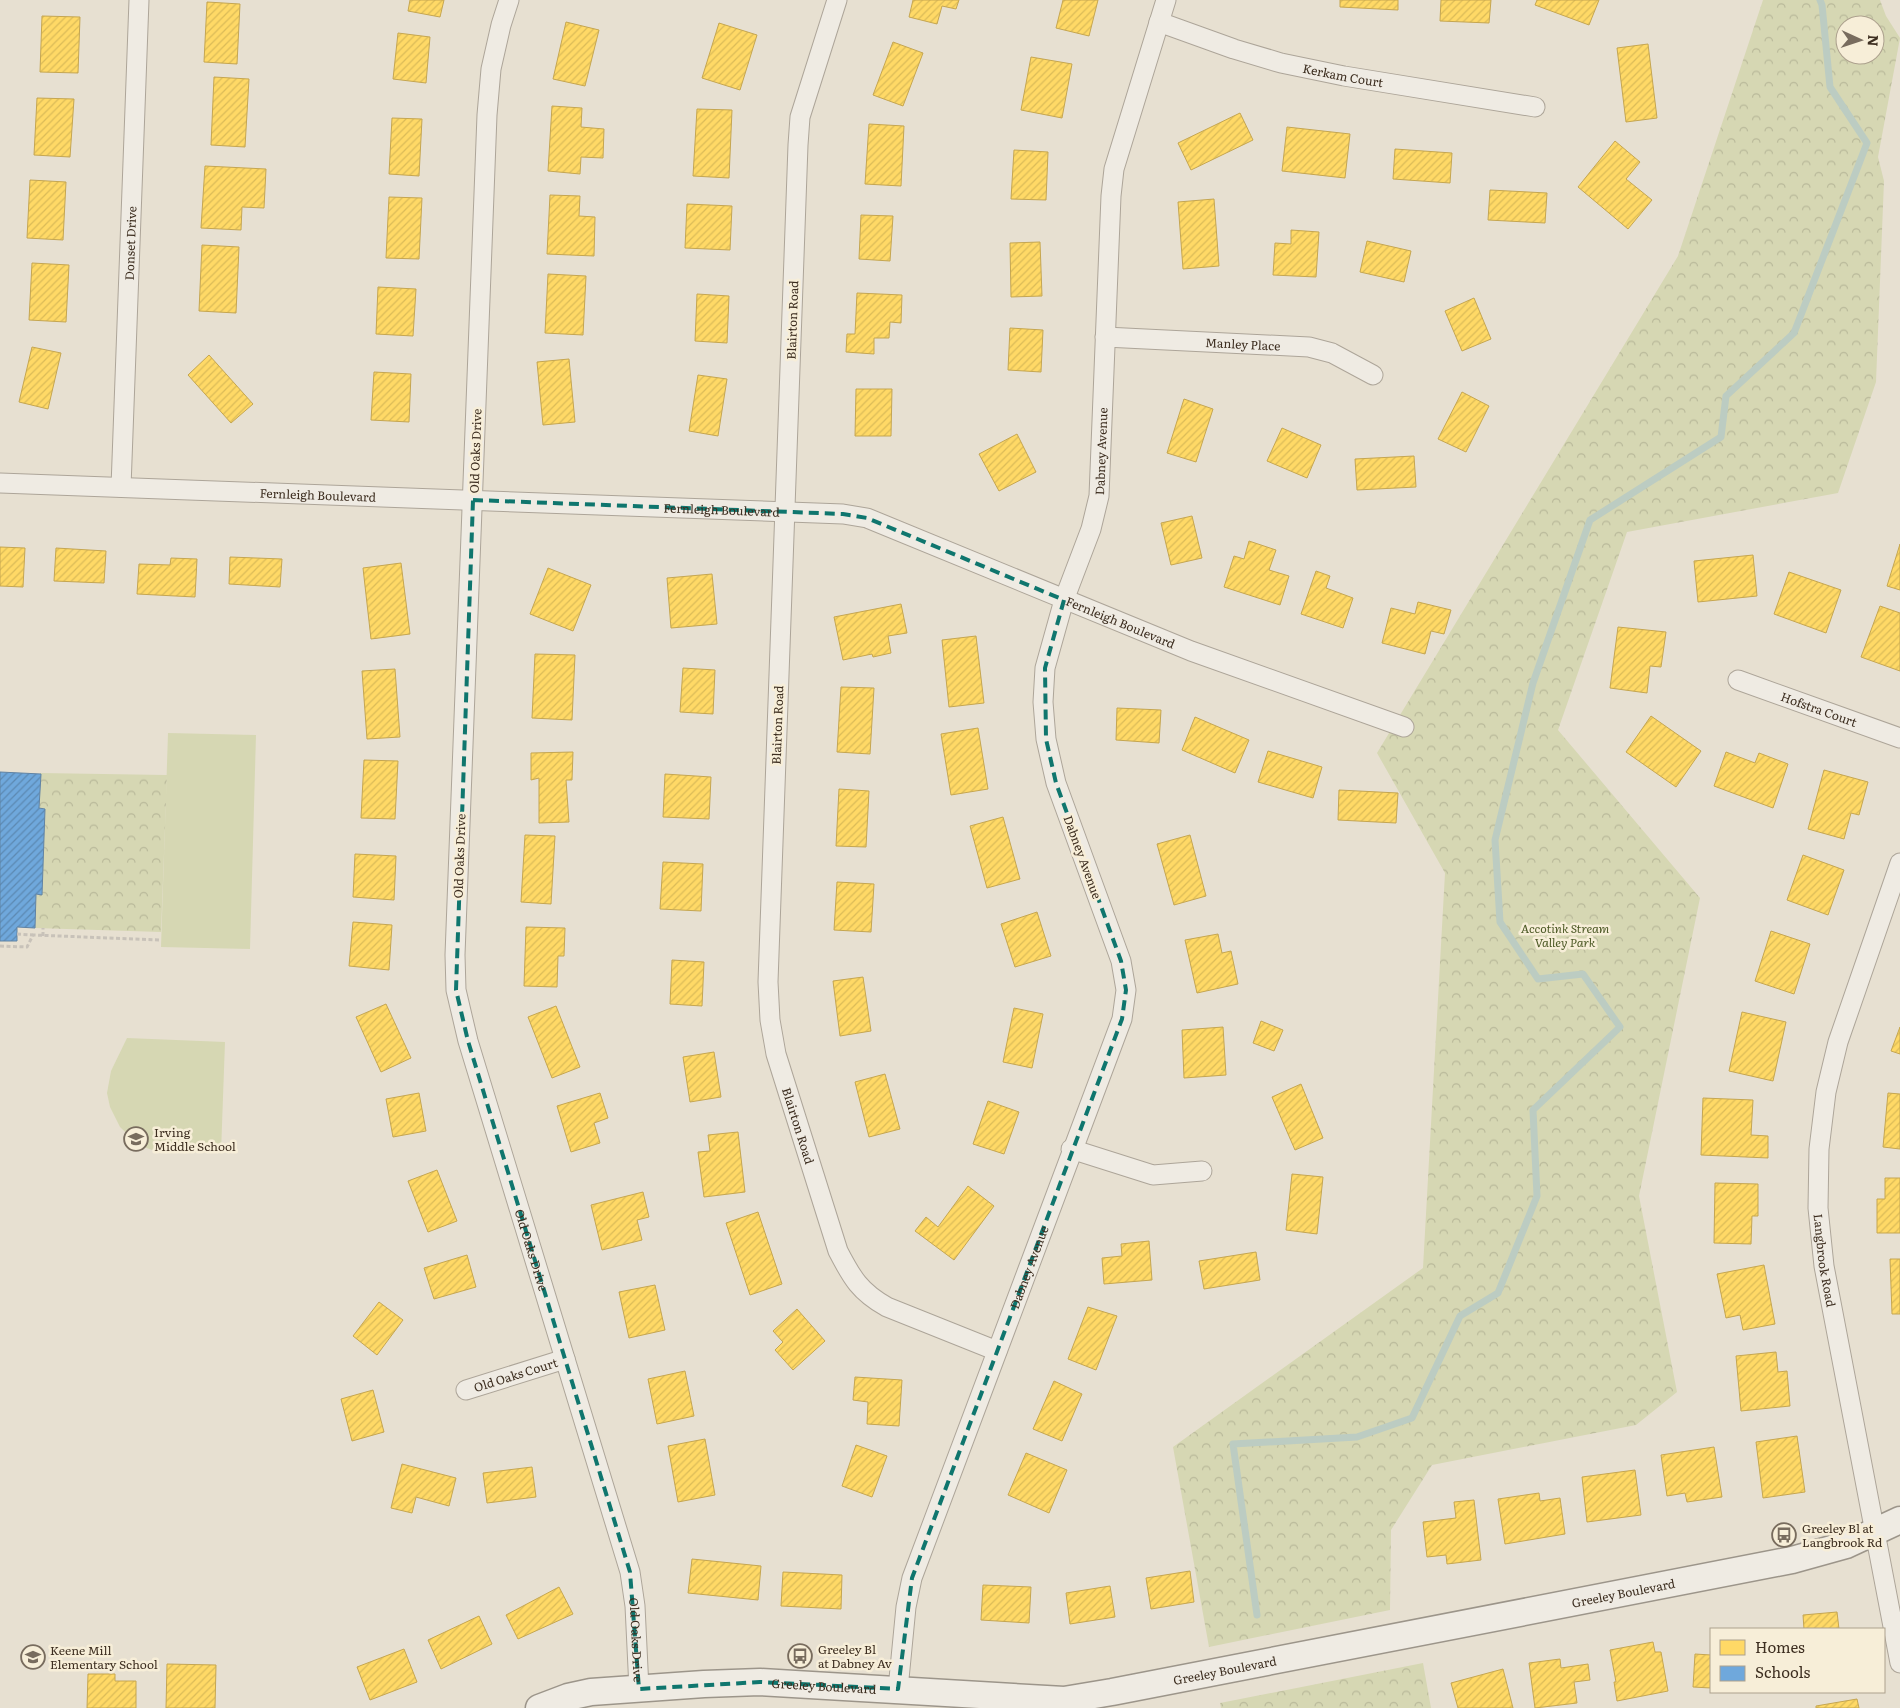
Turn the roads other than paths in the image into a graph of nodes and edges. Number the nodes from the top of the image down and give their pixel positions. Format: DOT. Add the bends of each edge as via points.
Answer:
graph roads {
  1 [pos="139,0"];
  2 [pos="509,0"];
  3 [pos="837,0"];
  4 [pos="1166,0"];
  5 [pos="1159,22"];
  6 [pos="1534,107"];
  7 [pos="1105,337"];
  8 [pos="1373,375"];
  9 [pos="0,483"];
  10 [pos="122,487"];
  11 [pos="473,500"];
  12 [pos="785,512"];
  13 [pos="1064,600"];
  14 [pos="1738,680"];
  15 [pos="1404,727"];
  16 [pos="1900,738"];
  17 [pos="1900,863"];
  18 [pos="1071,1149"];
  19 [pos="1202,1171"];
  20 [pos="997,1351"];
  21 [pos="565,1359"];
  22 [pos="466,1390"];
  23 [pos="1900,1520"];
  24 [pos="1875,1533"];
  25 [pos="1900,1663"];
  26 [pos="639,1688"];
  27 [pos="898,1690"];
  28 [pos="1064,1704"];
  29 [pos="539,1708"];
  1 -- 10 [label="street, Donset Drive"];
  2 -- 11 [label="street, Old Oaks Drive" via="491,69 487,115"];
  3 -- 12 [label="street, Blairton Road" via="800,117"];
  4 -- 5 [label="street, Dabney Avenue"];
  5 -- 6 [label="street, Kerkam Court" via="1281,63"];
  5 -- 7 [label="street, Dabney Avenue" via="1114,169"];
  7 -- 8 [label="street, Manley Place" via="1309,347 1332,353"];
  7 -- 13 [label="street, Dabney Avenue" via="1099,496 1092,528"];
  9 -- 10 [label="street, Fernleigh Boulevard"];
  10 -- 11 [label="street, Fernleigh Boulevard"];
  11 -- 12 [label="street, Fernleigh Boulevard"];
  11 -- 21 [label="street, Old Oaks Drive" via="456,990 468,1041"];
  12 -- 13 [label="street, Fernleigh Boulevard" via="867,518"];
  12 -- 20 [label="street, Blairton Road" via="768,982 776,1054 838,1251 854,1281 874,1300 887,1307"];
  13 -- 15 [label="street, Fernleigh Boulevard" via="1191,651"];
  13 -- 18 [label="street, Dabney Avenue" via="1045,668 1046,739 1056,783 1121,961 1126,990 1122,1019"];
  14 -- 16 [label="street, Hofstra Court"];
  17 -- 24 [label="street, Langbrook Road" via="1838,1042 1826,1092 1819,1149 1818,1208 1824,1266"];
  18 -- 19 [label="street" via="1153,1175"];
  18 -- 20 [label="street, Dabney Avenue"];
  20 -- 27 [label="street, Dabney Avenue" via="912,1578"];
  21 -- 22 [label="street, Old Oaks Court"];
  21 -- 26 [label="street, Old Oaks Drive" via="630,1572"];
  23 -- 24 [label="street, Greeley Boulevard"];
  24 -- 25 [label="street, Langbrook Road"];
  24 -- 28 [label="street, Greeley Boulevard" via="1792,1560"];
  26 -- 27 [label="street, Greeley Boulevard" via="760,1682"];
  26 -- 29 [label="street, Greeley Boulevard" via="591,1692"];
  27 -- 28 [label="street, Greeley Boulevard"];
}
